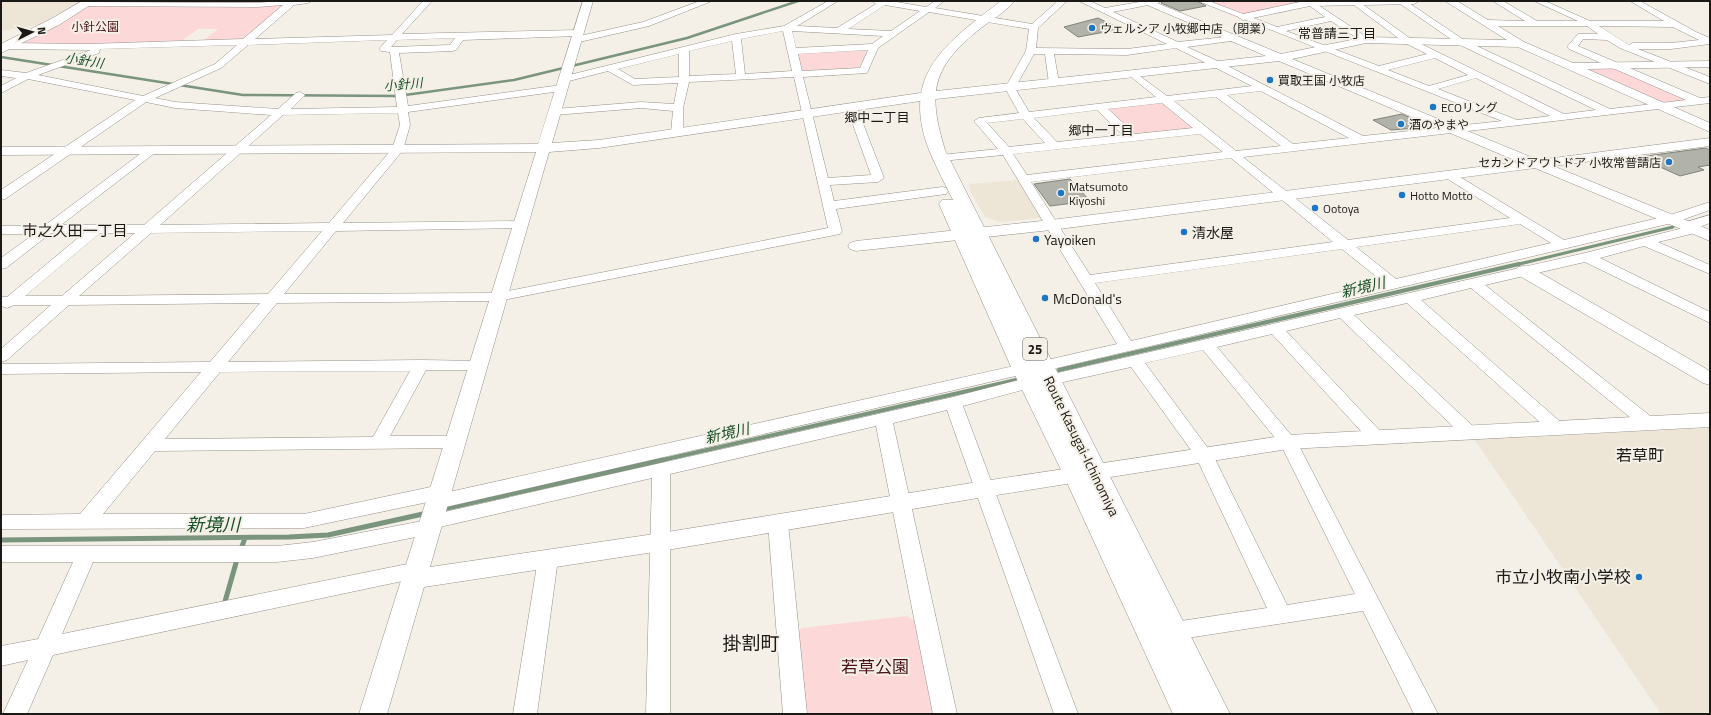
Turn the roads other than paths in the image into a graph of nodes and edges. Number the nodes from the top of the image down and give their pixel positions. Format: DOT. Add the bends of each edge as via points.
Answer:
graph roads {
  1 [pos="308,1"];
  2 [pos="428,1"];
  3 [pos="588,1"];
  4 [pos="708,1"];
  5 [pos="834,1"];
  6 [pos="882,1"];
  7 [pos="940,1"];
  8 [pos="997,1"];
  9 [pos="1008,1"];
  10 [pos="1064,1"];
  11 [pos="1083,1"];
  12 [pos="1202,1"];
  13 [pos="1400,1"];
  14 [pos="1414,1"];
  15 [pos="1450,1"];
  16 [pos="1497,1"];
  17 [pos="1538,1"];
  18 [pos="1634,1"];
  19 [pos="88,2"];
  20 [pos="292,2"];
  21 [pos="1149,2"];
  22 [pos="1354,2"];
  23 [pos="233,3"];
  24 [pos="1310,3"];
  25 [pos="927,10"];
  26 [pos="1105,11"];
  27 [pos="1243,17"];
  28 [pos="1333,18"];
  29 [pos="980,19"];
  30 [pos="1487,23"];
  31 [pos="1537,24"];
  32 [pos="1675,24"];
  33 [pos="1590,25"];
  34 [pos="1034,27"];
  35 [pos="787,28"];
  36 [pos="1277,30"];
  37 [pos="839,31"];
  38 [pos="891,34"];
  39 [pos="397,37"];
  40 [pos="461,37"];
  41 [pos="577,37"];
  42 [pos="736,37"];
  43 [pos="1608,37"];
  44 [pos="1230,38"];
  45 [pos="1366,40"];
  46 [pos="247,41"];
  47 [pos="1408,41"];
  48 [pos="1710,41"];
  49 [pos="1461,42"];
  50 [pos="1520,44"];
  51 [pos="109,46"];
  52 [pos="1180,46"];
  53 [pos="1623,46"];
  54 [pos="5,47"];
  55 [pos="874,47"];
  56 [pos="1324,48"];
  57 [pos="394,50"];
  58 [pos="684,50"];
  59 [pos="793,51"];
  60 [pos="1031,51"];
  61 [pos="1049,51"];
  62 [pos="1436,55"];
  63 [pos="1279,58"];
  64 [pos="1710,64"];
  65 [pos="1219,65"];
  66 [pos="1670,65"];
  67 [pos="1571,66"];
  68 [pos="1617,66"];
  69 [pos="610,68"];
  70 [pos="1379,70"];
  71 [pos="1,73"];
  72 [pos="798,74"];
  73 [pos="1134,74"];
  74 [pos="566,75"];
  75 [pos="27,76"];
  76 [pos="1477,76"];
  77 [pos="741,77"];
  78 [pos="684,80"];
  79 [pos="1710,81"];
  80 [pos="1054,83"];
  81 [pos="1010,88"];
  82 [pos="1263,88"];
  83 [pos="1428,88"];
  84 [pos="1,90"];
  85 [pos="1219,94"];
  86 [pos="922,97"];
  87 [pos="144,99"];
  88 [pos="296,99"];
  89 [pos="1166,100"];
  90 [pos="1705,101"];
  91 [pos="1658,106"];
  92 [pos="678,108"];
  93 [pos="852,108"];
  94 [pos="1098,108"];
  95 [pos="403,110"];
  96 [pos="281,112"];
  97 [pos="555,112"];
  98 [pos="1608,112"];
  99 [pos="807,114"];
  100 [pos="1026,116"];
  101 [pos="1561,117"];
  102 [pos="1516,123"];
  103 [pos="1710,128"];
  104 [pos="1203,130"];
  105 [pos="1456,130"];
  106 [pos="678,133"];
  107 [pos="1133,138"];
  108 [pos="1361,140"];
  109 [pos="1710,142"];
  110 [pos="1054,146"];
  111 [pos="543,148"];
  112 [pos="1291,148"];
  113 [pos="152,150"];
  114 [pos="237,150"];
  115 [pos="397,150"];
  116 [pos="1,151"];
  117 [pos="68,151"];
  118 [pos="1006,151"];
  119 [pos="1234,154"];
  120 [pos="941,158"];
  121 [pos="1537,164"];
  122 [pos="1450,175"];
  123 [pos="1023,179"];
  124 [pos="823,182"];
  125 [pos="942,191"];
  126 [pos="1,196"];
  127 [pos="1285,196"];
  128 [pos="828,206"];
  129 [pos="1710,206"];
  130 [pos="1671,219"];
  131 [pos="1710,219"];
  132 [pos="1523,220"];
  133 [pos="520,225"];
  134 [pos="1051,225"];
  135 [pos="332,227"];
  136 [pos="1691,228"];
  137 [pos="97,229"];
  138 [pos="147,229"];
  139 [pos="1,230"];
  140 [pos="48,230"];
  141 [pos="969,234"];
  142 [pos="1710,236"];
  143 [pos="1646,242"];
  144 [pos="1344,244"];
  145 [pos="1563,245"];
  146 [pos="856,246"];
  147 [pos="1586,257"];
  148 [pos="1529,264"];
  149 [pos="1,266"];
  150 [pos="1710,270"];
  151 [pos="1086,280"];
  152 [pos="1474,283"];
  153 [pos="1395,285"];
  154 [pos="498,297"];
  155 [pos="1410,298"];
  156 [pos="271,299"];
  157 [pos="65,301"];
  158 [pos="4,304"];
  159 [pos="1343,313"];
  160 [pos="1710,318"];
  161 [pos="1276,328"];
  162 [pos="1207,345"];
  163 [pos="1131,354"];
  164 [pos="1,357"];
  165 [pos="421,365"];
  166 [pos="479,365"];
  167 [pos="214,367"];
  168 [pos="1,369"];
  169 [pos="1037,374"];
  170 [pos="1710,379"];
  171 [pos="953,403"];
  172 [pos="883,418"];
  173 [pos="1710,420"];
  174 [pos="1648,423"];
  175 [pos="1558,429"];
  176 [pos="1469,432"];
  177 [pos="1376,437"];
  178 [pos="455,442"];
  179 [pos="1288,442"];
  180 [pos="378,443"];
  181 [pos="149,445"];
  182 [pos="1204,455"];
  183 [pos="661,469"];
  184 [pos="1086,474"];
  185 [pos="984,489"];
  186 [pos="439,497"];
  187 [pos="901,503"];
  188 [pos="1,522"];
  189 [pos="85,522"];
  190 [pos="778,523"];
  191 [pos="430,525"];
  192 [pos="661,542"];
  193 [pos="87,553"];
  194 [pos="1,554"];
  195 [pos="548,559"];
  196 [pos="415,575"];
  197 [pos="1369,601"];
  198 [pos="1281,614"];
  199 [pos="1174,631"];
  200 [pos="45,648"];
  201 [pos="1,656"];
  202 [pos="15,714"];
  203 [pos="373,714"];
  204 [pos="525,714"];
  205 [pos="658,714"];
  206 [pos="795,714"];
  207 [pos="945,714"];
  208 [pos="1066,714"];
  209 [pos="1188,714"];
  210 [pos="1214,714"];
  211 [pos="1426,714"];
  1 -- 20 [label="street"];
  2 -- 39 [label="street"];
  3 -- 41 [label="street"];
  4 -- 41 [label="street" via="646,24"];
  5 -- 35 [label="street"];
  6 -- 25 [label="street"];
  6 -- 37 [label="street"];
  7 -- 25 [label="street"];
  8 -- 29 [label="main road, Route Kasugai-Ichinomiya / 25"];
  9 -- 29 [label="main road, Route Kasugai-Ichinomiya / 25"];
  10 -- 34 [label="street"];
  11 -- 26 [label="street"];
  12 -- 27 [label="street"];
  13 -- 14 [label="street"];
  13 -- 22 [label="street"];
  13 -- 49 [label="street"];
  15 -- 30 [label="street"];
  16 -- 31 [label="street"];
  17 -- 33 [label="street"];
  18 -- 32 [label="street"];
  19 -- 23 [label="street"];
  19 -- 54 [label="main road"];
  20 -- 23 [label="street"];
  20 -- 46 [label="street"];
  21 -- 26 [label="street"];
  21 -- 44 [label="street"];
  22 -- 24 [label="street"];
  22 -- 47 [label="street"];
  24 -- 27 [label="street"];
  24 -- 28 [label="street"];
  25 -- 29 [label="street"];
  25 -- 38 [label="street"];
  26 -- 52 [label="street"];
  27 -- 36 [label="street"];
  28 -- 36 [label="street"];
  28 -- 45 [label="street"];
  29 -- 34 [label="street"];
  29 -- 86 [label="main road, Route Kasugai-Ichinomiya / 25" via="945,53"];
  30 -- 31 [label="street"];
  30 -- 50 [label="street"];
  31 -- 33 [label="street"];
  32 -- 33 [label="street"];
  32 -- 48 [label="street"];
  33 -- 43 [label="street"];
  34 -- 60 [label="street"];
  35 -- 37 [label="street"];
  35 -- 42 [label="street"];
  35 -- 59 [label="street"];
  36 -- 56 [label="street"];
  37 -- 38 [label="street"];
  38 -- 55 [label="street"];
  39 -- 40 [label="street" via="462,34"];
  39 -- 46 [label="street"];
  39 -- 57 [label="street" via="384,49"];
  40 -- 41 [label="street"];
  40 -- 57 [label="street" via="453,48"];
  41 -- 74 [label="street"];
  42 -- 58 [label="street"];
  42 -- 77 [label="street"];
  43 -- 53 [label="street"];
  43 -- 68 [label="street" via="1581,36 1572,47"];
  44 -- 52 [label="street"];
  44 -- 63 [label="street"];
  45 -- 47 [label="street"];
  45 -- 56 [label="street"];
  46 -- 51 [label="street"];
  46 -- 87 [label="street" via="218,66"];
  47 -- 49 [label="street"];
  47 -- 62 [label="street"];
  48 -- 53 [label="street" via="1671,46"];
  49 -- 50 [label="street"];
  49 -- 98 [label="street"];
  50 -- 67 [label="street"];
  51 -- 54 [label="street"];
  51 -- 75 [label="street"];
  52 -- 61 [label="street" via="1127,52"];
  52 -- 65 [label="street"];
  53 -- 66 [label="street"];
  55 -- 59 [label="street"];
  55 -- 72 [label="street" via="864,71"];
  56 -- 63 [label="street"];
  56 -- 70 [label="street"];
  57 -- 95 [label="street"];
  58 -- 69 [label="street"];
  58 -- 78 [label="street"];
  59 -- 72 [label="street"];
  60 -- 61 [label="street"];
  60 -- 81 [label="street"];
  61 -- 80 [label="street"];
  62 -- 70 [label="street"];
  62 -- 76 [label="street"];
  63 -- 65 [label="street"];
  63 -- 105 [label="street"];
  64 -- 66 [label="street"];
  65 -- 73 [label="street"];
  65 -- 82 [label="street"];
  66 -- 68 [label="street"];
  66 -- 79 [label="street"];
  67 -- 68 [label="street"];
  67 -- 91 [label="street"];
  68 -- 90 [label="street"];
  69 -- 74 [label="street"];
  69 -- 78 [label="street" via="633,82"];
  70 -- 83 [label="street"];
  71 -- 75 [label="street"];
  72 -- 77 [label="street"];
  72 -- 99 [label="street"];
  73 -- 80 [label="street"];
  73 -- 89 [label="street"];
  74 -- 95 [label="street"];
  74 -- 97 [label="street"];
  75 -- 84 [label="street"];
  75 -- 87 [label="street"];
  76 -- 83 [label="street"];
  76 -- 101 [label="street"];
  77 -- 78 [label="street"];
  78 -- 92 [label="street"];
  80 -- 81 [label="street"];
  81 -- 86 [label="street"];
  81 -- 100 [label="street"];
  82 -- 85 [label="street"];
  82 -- 108 [label="street"];
  83 -- 102 [label="street"];
  85 -- 89 [label="street"];
  85 -- 112 [label="street"];
  86 -- 93 [label="street"];
  86 -- 120 [label="main road, Route Kasugai-Ichinomiya / 25" via="930,133"];
  86 -- 125 [label="main road, Route Kasugai-Ichinomiya / 25" via="918,133"];
  87 -- 96 [label="street" via="175,105"];
  87 -- 117 [label="street"];
  88 -- 96 [label="street"];
  89 -- 94 [label="street"];
  89 -- 104 [label="street"];
  90 -- 91 [label="street"];
  91 -- 98 [label="street"];
  91 -- 103 [label="street"];
  92 -- 97 [label="street" via="641,105"];
  92 -- 106 [label="street"];
  93 -- 99 [label="street"];
  93 -- 124 [label="street" via="878,178"];
  94 -- 100 [label="street"];
  94 -- 107 [label="street"];
  95 -- 96 [label="street"];
  95 -- 115 [label="street" via="405,125"];
  96 -- 114 [label="street"];
  97 -- 111 [label="street"];
  98 -- 101 [label="street"];
  99 -- 106 [label="street"];
  99 -- 124 [label="street"];
  100 -- 110 [label="street"];
  100 -- 118 [label="street" via="979,121"];
  101 -- 102 [label="street"];
  102 -- 105 [label="street"];
  104 -- 107 [label="street"];
  104 -- 119 [label="street"];
  105 -- 108 [label="street"];
  105 -- 121 [label="street"];
  106 -- 111 [label="street" via="599,144"];
  107 -- 110 [label="street"];
  108 -- 112 [label="street"];
  109 -- 121 [label="street"];
  110 -- 118 [label="street"];
  111 -- 115 [label="street"];
  111 -- 133 [label="street"];
  112 -- 119 [label="street"];
  113 -- 114 [label="street"];
  113 -- 117 [label="street"];
  113 -- 140 [label="street"];
  114 -- 115 [label="street"];
  114 -- 138 [label="street"];
  115 -- 135 [label="street"];
  116 -- 117 [label="street"];
  117 -- 126 [label="street"];
  118 -- 120 [label="street"];
  118 -- 123 [label="street"];
  119 -- 123 [label="street"];
  119 -- 127 [label="street"];
  120 -- 141 [label="main road, Route Kasugai-Ichinomiya / 25"];
  121 -- 122 [label="street"];
  121 -- 130 [label="street"];
  122 -- 127 [label="street"];
  122 -- 132 [label="street"];
  123 -- 134 [label="street"];
  124 -- 128 [label="street"];
  125 -- 128 [label="street"];
  125 -- 141 [label="main road, Route Kasugai-Ichinomiya / 25"];
  127 -- 134 [label="street"];
  127 -- 144 [label="street"];
  128 -- 154 [label="street" via="835,231"];
  129 -- 130 [label="street"];
  130 -- 136 [label="street"];
  130 -- 145 [label="street"];
  131 -- 136 [label="street"];
  132 -- 144 [label="street"];
  132 -- 145 [label="street"];
  133 -- 135 [label="street"];
  133 -- 154 [label="street"];
  134 -- 141 [label="street"];
  134 -- 151 [label="street"];
  135 -- 138 [label="street"];
  135 -- 156 [label="street"];
  136 -- 142 [label="street"];
  136 -- 143 [label="street"];
  137 -- 138 [label="street"];
  137 -- 140 [label="street"];
  137 -- 158 [label="street"];
  138 -- 157 [label="street"];
  139 -- 140 [label="street"];
  140 -- 149 [label="street"];
  141 -- 146 [label="street"];
  141 -- 169 [label="main road, Route Kasugai-Ichinomiya / 25"];
  143 -- 147 [label="street"];
  143 -- 150 [label="street"];
  144 -- 151 [label="street"];
  144 -- 153 [label="street"];
  145 -- 148 [label="street"];
  147 -- 148 [label="street"];
  147 -- 160 [label="street"];
  148 -- 152 [label="street"];
  148 -- 153 [label="street"];
  148 -- 170 [label="street"];
  151 -- 163 [label="street"];
  152 -- 155 [label="street"];
  152 -- 174 [label="street"];
  153 -- 163 [label="street"];
  154 -- 156 [label="street"];
  154 -- 166 [label="street"];
  155 -- 159 [label="street"];
  155 -- 175 [label="street"];
  156 -- 157 [label="street"];
  156 -- 167 [label="street"];
  157 -- 158 [label="street"];
  157 -- 164 [label="street"];
  159 -- 161 [label="street"];
  159 -- 176 [label="street"];
  161 -- 162 [label="street"];
  161 -- 177 [label="street"];
  162 -- 163 [label="street"];
  162 -- 179 [label="street"];
  163 -- 169 [label="street"];
  163 -- 182 [label="street"];
  165 -- 166 [label="street"];
  165 -- 167 [label="street"];
  165 -- 180 [label="street"];
  166 -- 178 [label="street"];
  167 -- 168 [label="street"];
  167 -- 181 [label="street"];
  169 -- 171 [label="street"];
  169 -- 184 [label="main road, Route Kasugai-Ichinomiya / 25"];
  169 -- 186 [label="street"];
  171 -- 172 [label="street"];
  171 -- 185 [label="street"];
  172 -- 183 [label="street"];
  172 -- 187 [label="street"];
  173 -- 174 [label="street"];
  174 -- 175 [label="street"];
  175 -- 176 [label="street"];
  176 -- 177 [label="street"];
  177 -- 179 [label="street"];
  178 -- 180 [label="street"];
  178 -- 186 [label="street"];
  179 -- 182 [label="street"];
  179 -- 197 [label="street"];
  180 -- 181 [label="street"];
  181 -- 189 [label="street"];
  182 -- 184 [label="street"];
  182 -- 198 [label="street"];
  183 -- 191 [label="street"];
  183 -- 192 [label="street"];
  184 -- 185 [label="street"];
  184 -- 199 [label="main road, Route Kasugai-Ichinomiya / 25"];
  184 -- 209 [label="main road, Route Kasugai-Ichinomiya / 25"];
  185 -- 187 [label="street"];
  185 -- 208 [label="street"];
  186 -- 189 [label="street" via="304,521"];
  186 -- 191 [label="street"];
  187 -- 190 [label="street"];
  187 -- 207 [label="street"];
  188 -- 189 [label="street"];
  190 -- 192 [label="street"];
  190 -- 206 [label="street"];
  191 -- 193 [label="street" via="313,550 277,554"];
  191 -- 196 [label="street"];
  192 -- 195 [label="street"];
  192 -- 205 [label="street"];
  193 -- 194 [label="street"];
  193 -- 200 [label="street"];
  195 -- 196 [label="street"];
  195 -- 204 [label="street"];
  196 -- 200 [label="street"];
  196 -- 203 [label="street"];
  197 -- 198 [label="street"];
  197 -- 211 [label="street"];
  198 -- 199 [label="street"];
  199 -- 210 [label="main road, Route Kasugai-Ichinomiya / 25"];
  200 -- 201 [label="street"];
  200 -- 202 [label="street"];
}
